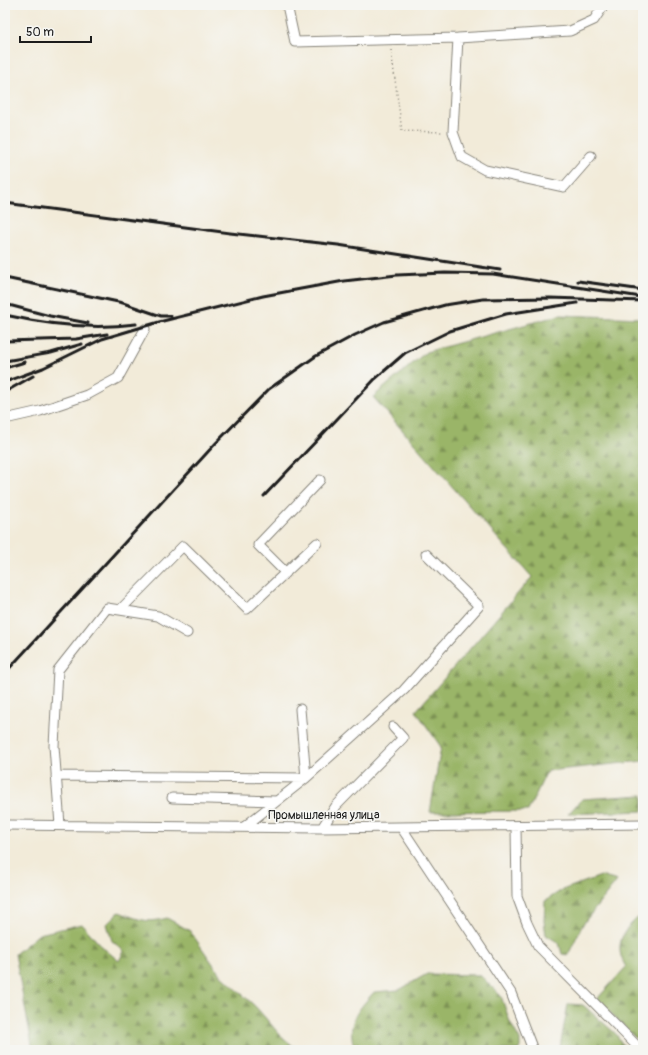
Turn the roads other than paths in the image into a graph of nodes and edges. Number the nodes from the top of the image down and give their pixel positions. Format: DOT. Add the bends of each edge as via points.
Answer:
graph roads {
  1 [pos="287,5"];
  2 [pos="604,5"];
  3 [pos="458,38"];
  4 [pos="591,156"];
  5 [pos="145,329"];
  6 [pos="5,419"];
  7 [pos="320,480"];
  8 [pos="318,543"];
  9 [pos="426,554"];
  10 [pos="286,573"];
  11 [pos="120,610"];
  12 [pos="188,633"];
  13 [pos="300,709"];
  14 [pos="393,727"];
  15 [pos="56,776"];
  16 [pos="306,778"];
  17 [pos="172,798"];
  18 [pos="277,801"];
  19 [pos="643,824"];
  20 [pos="5,825"];
  21 [pos="60,825"];
  22 [pos="516,826"];
  23 [pos="244,827"];
  24 [pos="401,827"];
  25 [pos="322,828"];
  26 [pos="533,1050"];
  27 [pos="639,1050"];
  1 -- 3 [label="street" via="295,42"];
  2 -- 3 [label="street" via="594,20 570,31"];
  3 -- 4 [label="street" via="453,132 462,157 485,170 564,187"];
  5 -- 6 [label="street" via="118,378 87,395 40,411"];
  7 -- 10 [label="street" via="258,545"];
  8 -- 10 [label="street"];
  9 -- 16 [label="street" via="479,606 404,690"];
  10 -- 11 [label="street" via="247,609 183,546"];
  11 -- 12 [label="street" via="158,616"];
  11 -- 15 [label="street" via="107,608 58,670 54,746"];
  13 -- 16 [label="street"];
  14 -- 25 [label="street" via="403,738 336,806"];
  15 -- 16 [label="street"];
  15 -- 21 [label="street"];
  16 -- 18 [label="street"];
  17 -- 18 [label="street"];
  18 -- 23 [label="street"];
  19 -- 22 [label="street, Промышленная улица"];
  20 -- 21 [label="street, Промышленная улица"];
  21 -- 23 [label="street, Промышленная улица"];
  22 -- 24 [label="street, Промышленная улица"];
  22 -- 27 [label="street" via="518,896 527,924 538,946"];
  23 -- 25 [label="street, Промышленная улица"];
  24 -- 25 [label="street, Промышленная улица"];
  24 -- 26 [label="street" via="511,993"];
}
